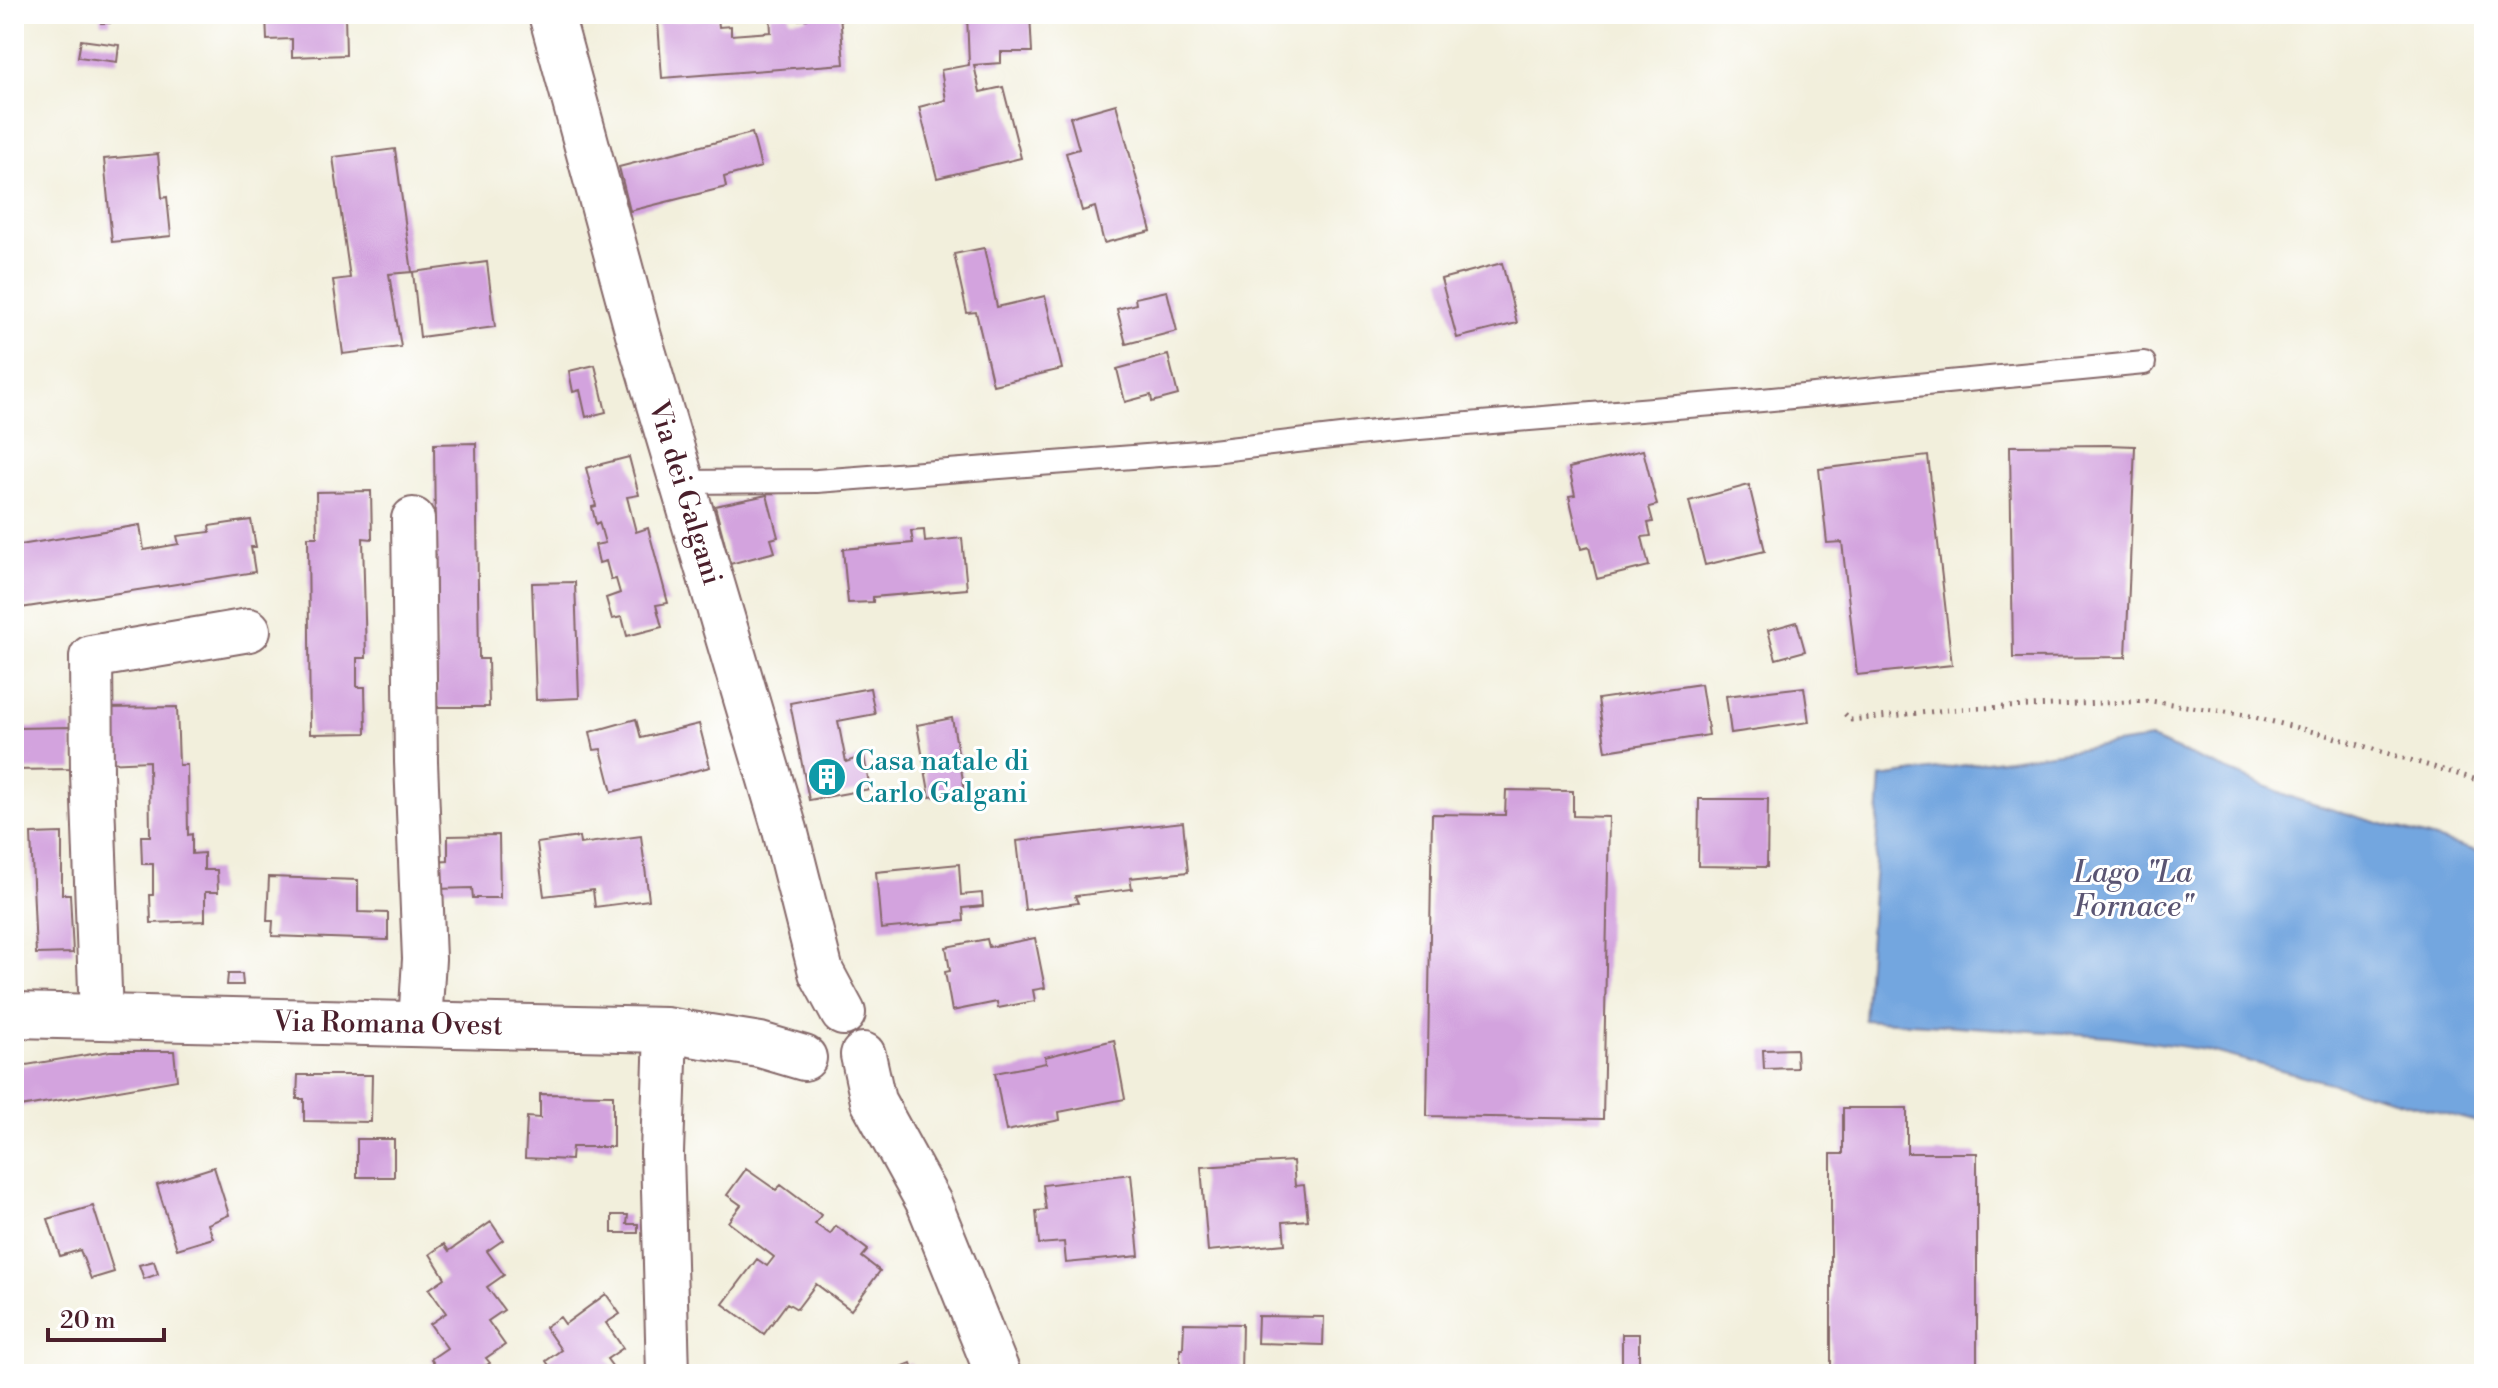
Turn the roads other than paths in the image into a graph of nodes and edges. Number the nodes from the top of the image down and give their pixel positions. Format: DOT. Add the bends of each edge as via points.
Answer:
graph roads {
  1 [pos="551,14"];
  2 [pos="2144,363"];
  3 [pos="682,482"];
  4 [pos="413,519"];
  5 [pos="249,630"];
  6 [pos="14,1015"];
  7 [pos="101,1017"];
  8 [pos="420,1024"];
  9 [pos="666,1030"];
  10 [pos="834,1039"];
  11 [pos="668,1374"];
  12 [pos="998,1374"];
  1 -- 3 [label="street, Via dei Galgani"];
  2 -- 3 [label="lane" via="1166,455 817,481"];
  3 -- 10 [label="street, Via dei Galgani" via="785,830"];
  4 -- 8 [label="street" via="424,959"];
  5 -- 7 [label="street" via="91,657"];
  6 -- 7 [label="street, Via Romana Ovest"];
  7 -- 8 [label="street, Via Romana Ovest"];
  8 -- 9 [label="street, Via Romana Ovest"];
  9 -- 10 [label="street, Via Romana Ovest" via="760,1045"];
  9 -- 11 [label="street" via="662,1153"];
  10 -- 12 [label="street" via="929,1203"];
}
